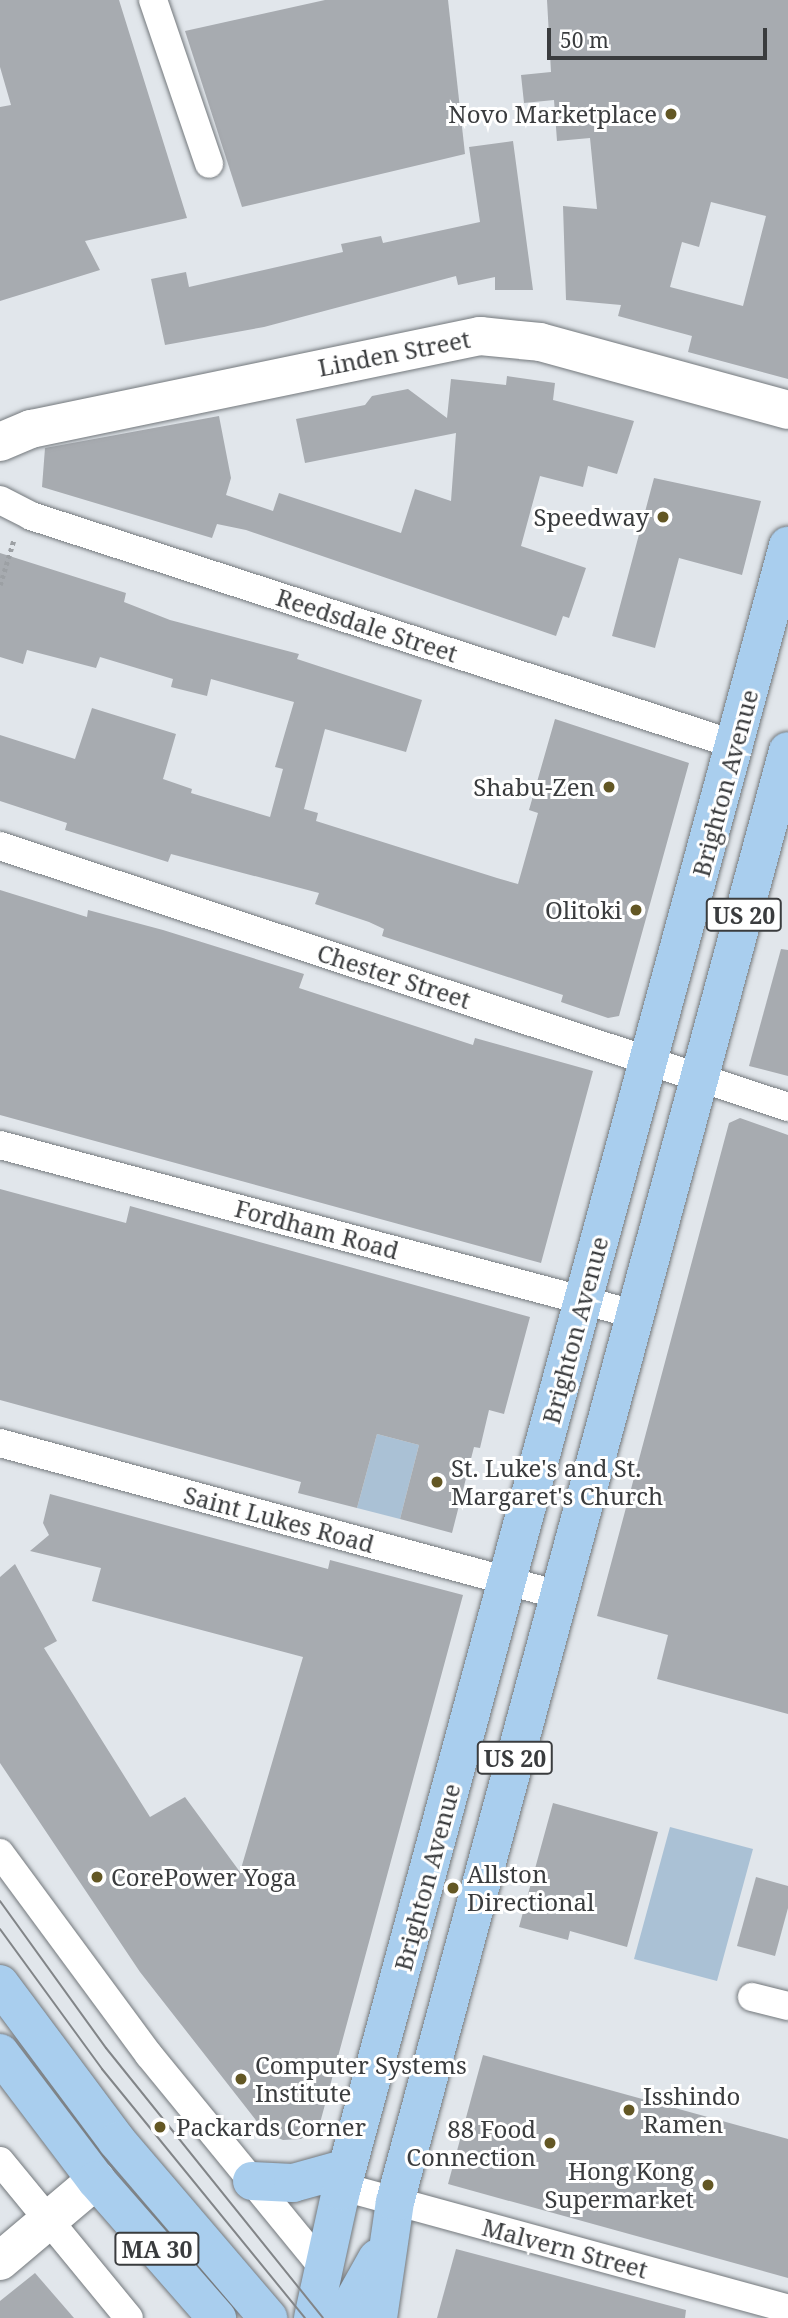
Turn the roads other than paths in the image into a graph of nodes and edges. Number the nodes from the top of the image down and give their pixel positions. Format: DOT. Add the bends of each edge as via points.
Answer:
graph roads {
  1 [pos="153,0"];
  2 [pos="209,164"];
  3 [pos="788,410"];
  4 [pos="0,442"];
  5 [pos="0,500"];
  6 [pos="788,546"];
  7 [pos="736,745"];
  8 [pos="788,751"];
  9 [pos="0,846"];
  10 [pos="651,1061"];
  11 [pos="699,1079"];
  12 [pos="788,1107"];
  13 [pos="0,1144"];
  14 [pos="583,1301"];
  15 [pos="634,1314"];
  16 [pos="0,1443"];
  17 [pos="507,1581"];
  18 [pos="559,1595"];
  19 [pos="0,1853"];
  20 [pos="0,1984"];
  21 [pos="752,1997"];
  22 [pos="788,2006"];
  23 [pos="0,2053"];
  24 [pos="0,2161"];
  25 [pos="345,2177"];
  26 [pos="96,2180"];
  27 [pos="252,2181"];
  28 [pos="396,2202"];
  29 [pos="47,2221"];
  30 [pos="386,2242"];
  31 [pos="0,2261"];
  32 [pos="324,2269"];
  33 [pos="788,2309"];
  34 [pos="129,2318"];
  35 [pos="218,2318"];
  36 [pos="268,2318"];
  37 [pos="313,2318"];
  38 [pos="344,2318"];
  39 [pos="378,2318"];
  1 -- 2 [label="street"];
  3 -- 4 [label="street, Linden Street" via="540,342 480,336 31,429"];
  5 -- 7 [label="street, Reedsdale Street" via="31,516"];
  6 -- 7 [label="main road, Brighton Avenue / US 20"];
  7 -- 10 [label="main road, Brighton Avenue / US 20"];
  8 -- 11 [label="main road, US 20"];
  9 -- 10 [label="street, Chester Street"];
  10 -- 11 [label="street, Chester Street"];
  10 -- 14 [label="main road, Brighton Avenue / US 20"];
  11 -- 12 [label="street, Chester Street"];
  11 -- 15 [label="main road, US 20"];
  13 -- 14 [label="street, Fordham Road"];
  14 -- 15 [label="street, Fordham Road"];
  14 -- 17 [label="main road, Brighton Avenue / US 20"];
  15 -- 18 [label="main road, US 20"];
  16 -- 17 [label="street, Saint Lukes Road"];
  17 -- 18 [label="street, Saint Lukes Road"];
  17 -- 25 [label="main road, Brighton Avenue / US 20"];
  18 -- 28 [label="main road, US 20"];
  19 -- 27 [label="street" via="90,1978"];
  20 -- 36 [label="main road, MA 30" via="117,2141"];
  21 -- 22 [label="street"];
  23 -- 26 [label="main road, MA 30"];
  24 -- 29 [label="street"];
  25 -- 27 [label="main road" via="293,2183"];
  25 -- 28 [label="street, Malvern Street"];
  25 -- 32 [label="main road, Brighton Avenue / US 20"];
  26 -- 29 [label="street"];
  26 -- 35 [label="main road, MA 30"];
  27 -- 32 [label="street"];
  28 -- 30 [label="main road, US 20"];
  28 -- 33 [label="street, Malvern Street"];
  29 -- 31 [label="street"];
  29 -- 34 [label="street"];
  30 -- 38 [label="main road"];
  30 -- 39 [label="main road, US 20"];
  32 -- 37 [label="main road, Brighton Avenue / US 20"];
}
